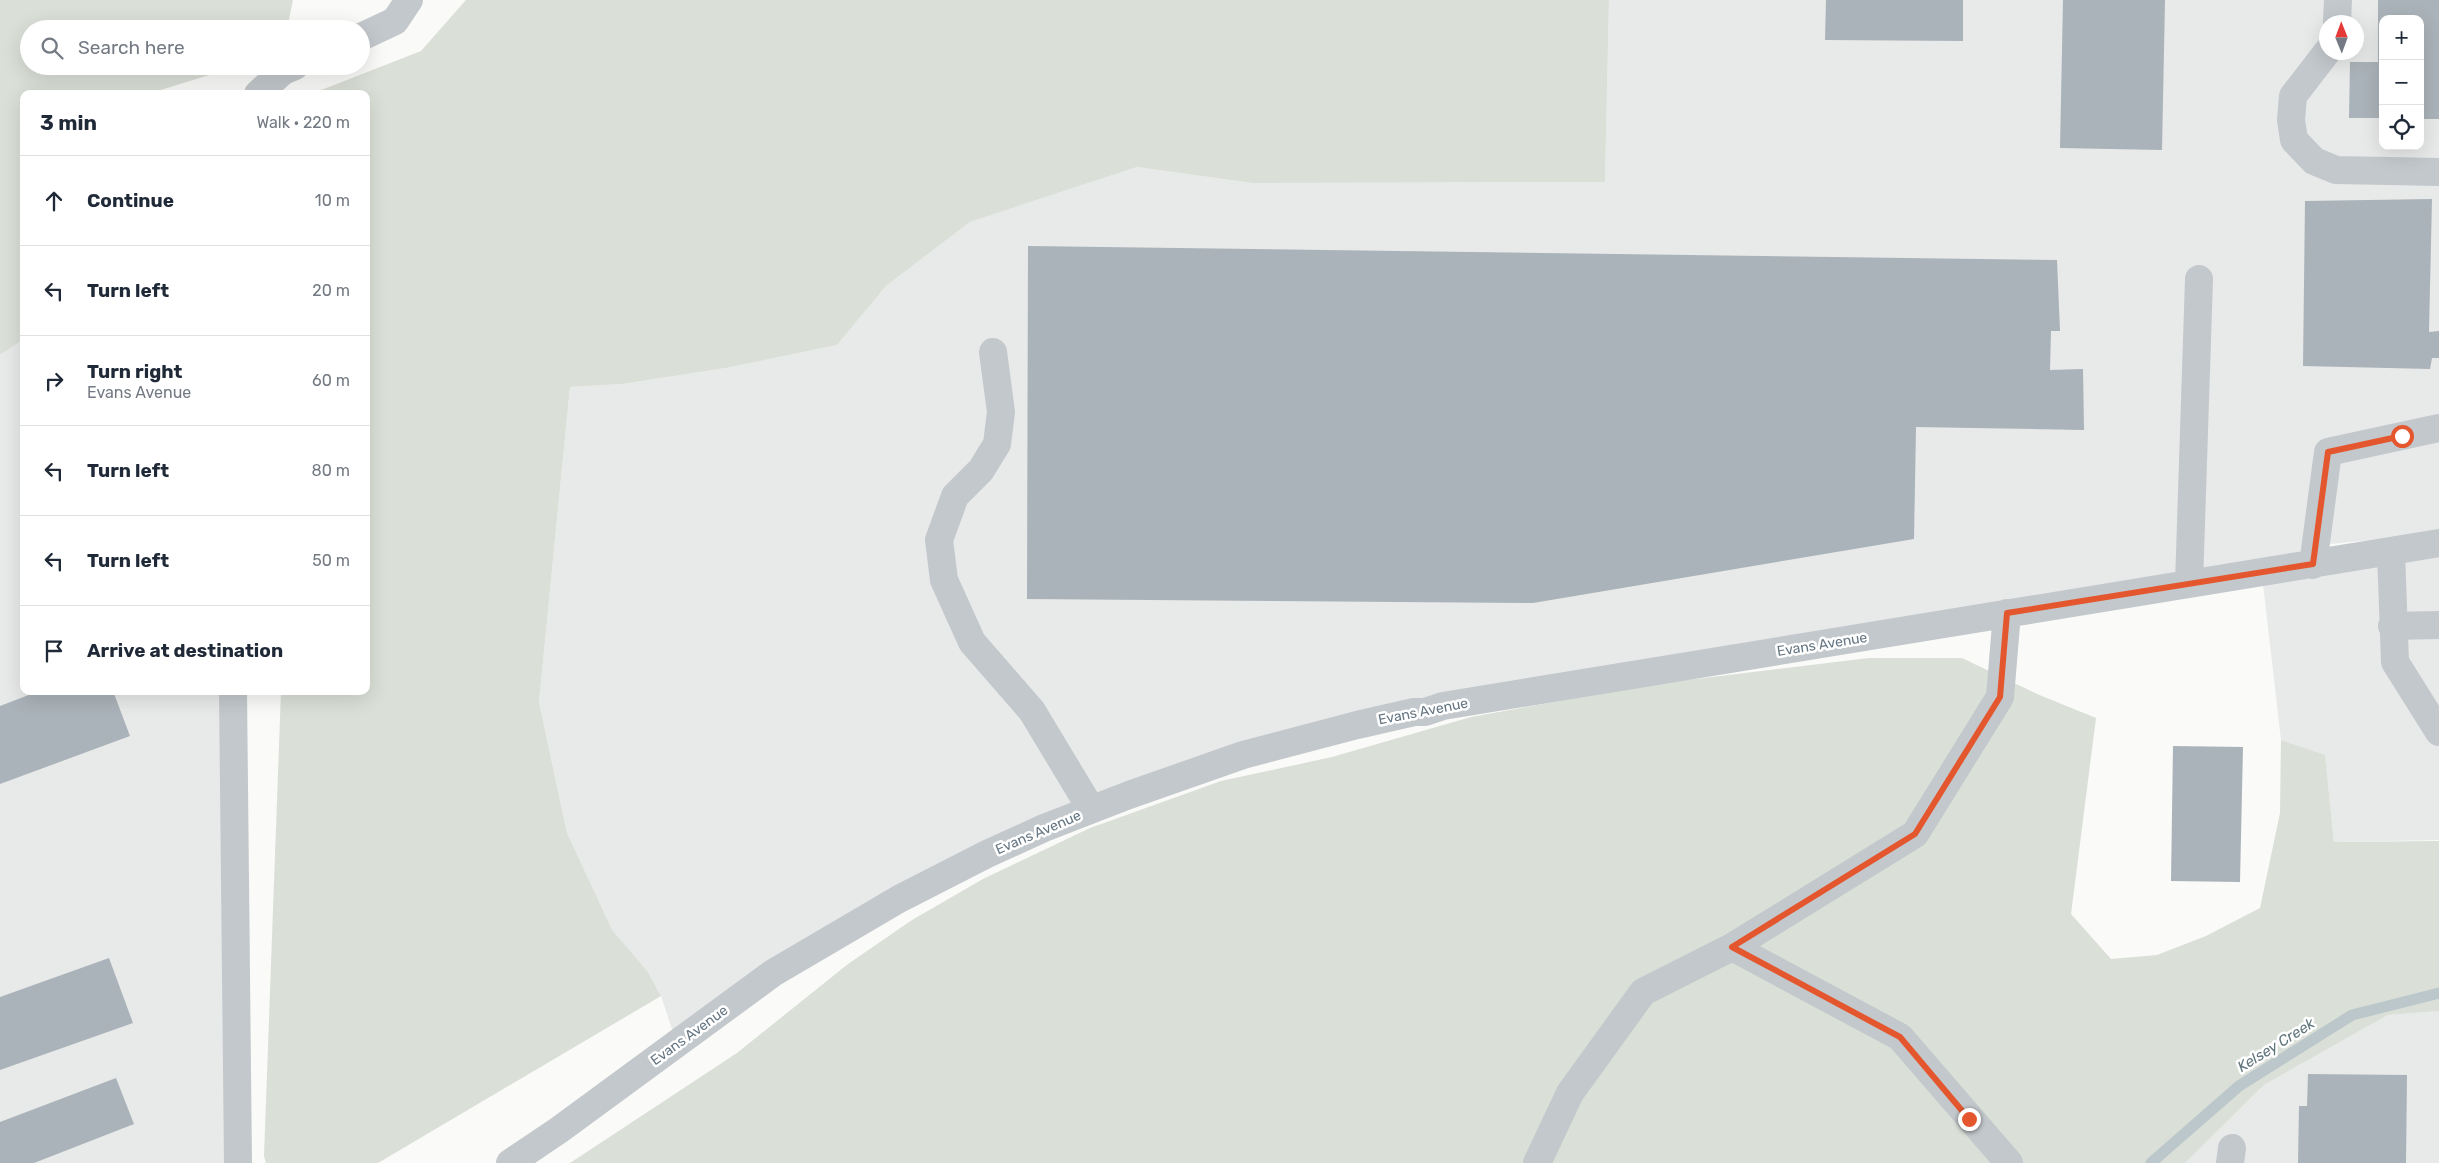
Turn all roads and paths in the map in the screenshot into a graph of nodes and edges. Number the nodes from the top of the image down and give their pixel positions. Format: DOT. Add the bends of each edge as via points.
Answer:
graph roads {
  1 [pos="409,0"];
  2 [pos="2338,0"];
  3 [pos="2337,15"];
  4 [pos="370,33"];
  5 [pos="2321,60"];
  6 [pos="279,75"];
  7 [pos="262,90"];
  8 [pos="2439,172"];
  9 [pos="2199,279"];
  10 [pos="993,352"];
  11 [pos="2439,428"];
  12 [pos="2439,543"];
  13 [pos="2391,552"];
  14 [pos="2313,564"];
  15 [pos="2189,584"];
  16 [pos="2007,613"];
  17 [pos="2439,625"];
  18 [pos="2392,626"];
  19 [pos="233,695"];
  20 [pos="2439,732"];
  21 [pos="1091,809"];
  22 [pos="1732,947"];
  23 [pos="238,1163"];
  24 [pos="510,1163"];
  25 [pos="1536,1163"];
  26 [pos="2009,1163"];
  1 -- 4 [label="street" via="395,21"];
  2 -- 3 [label="street"];
  5 -- 8 [label="street" via="2293,96 2291,120 2294,140 2314,162 2336,170"];
  6 -- 7 [label="street"];
  9 -- 15 [label="street"];
  10 -- 21 [label="street" via="1001,412 997,444 981,470 955,496 939,540 944,580 972,642 1032,711"];
  11 -- 14 [label="street" via="2328,452"];
  12 -- 13 [label="street, Evans Avenue"];
  13 -- 14 [label="street, Evans Avenue"];
  13 -- 18 [label="street"];
  14 -- 15 [label="street, Evans Avenue"];
  15 -- 16 [label="street, Evans Avenue"];
  16 -- 21 [label="street, Evans Avenue" via="1414,712 1243,755"];
  16 -- 22 [label="street" via="2000,697 1915,834"];
  17 -- 18 [label="street"];
  18 -- 20 [label="street" via="2395,662"];
  19 -- 23 [label="street"];
  21 -- 24 [label="street, Evans Avenue" via="986,854 899,898 773,973 560,1130"];
  22 -- 25 [label="street" via="1643,992 1570,1093"];
  22 -- 26 [label="street" via="1900,1037"];
}
